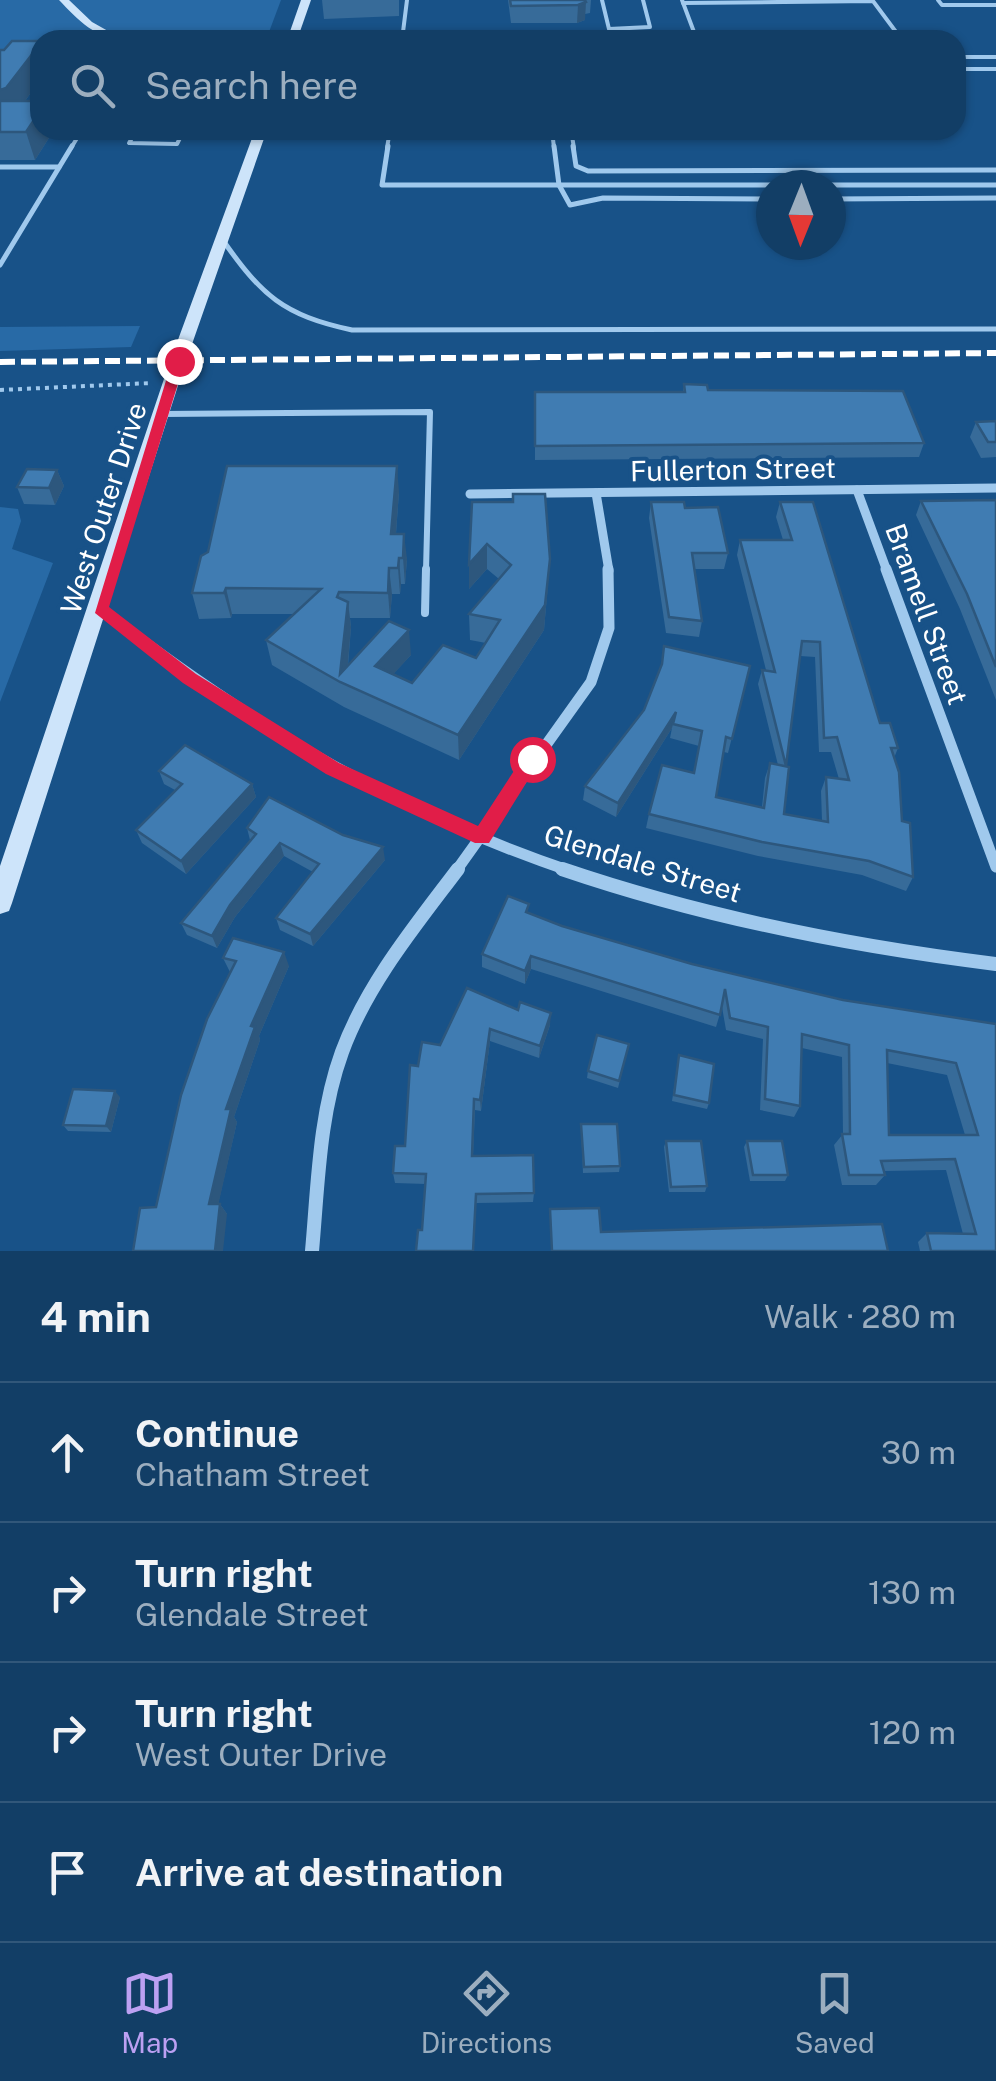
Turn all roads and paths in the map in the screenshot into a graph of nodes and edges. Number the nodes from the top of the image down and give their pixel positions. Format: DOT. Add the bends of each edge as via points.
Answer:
graph roads {
  1 [pos="64,0"];
  2 [pos="306,0"];
  3 [pos="408,0"];
  4 [pos="602,0"];
  5 [pos="644,0"];
  6 [pos="873,0"];
  7 [pos="888,0"];
  8 [pos="938,0"];
  9 [pos="682,1"];
  10 [pos="996,5"];
  11 [pos="101,30"];
  12 [pos="296,30"];
  13 [pos="404,30"];
  14 [pos="614,30"];
  15 [pos="626,30"];
  16 [pos="692,30"];
  17 [pos="895,30"];
  18 [pos="966,58"];
  19 [pos="995,62"];
  20 [pos="966,68"];
  21 [pos="76,140"];
  22 [pos="131,140"];
  23 [pos="179,140"];
  24 [pos="257,140"];
  25 [pos="389,140"];
  26 [pos="553,140"];
  27 [pos="572,140"];
  28 [pos="0,167"];
  29 [pos="59,167"];
  30 [pos="903,170"];
  31 [pos="996,170"];
  32 [pos="747,171"];
  33 [pos="911,184"];
  34 [pos="996,184"];
  35 [pos="559,185"];
  36 [pos="754,185"];
  37 [pos="756,191"];
  38 [pos="996,198"];
  39 [pos="756,199"];
  40 [pos="846,199"];
  41 [pos="919,199"];
  42 [pos="222,239"];
  43 [pos="0,265"];
  44 [pos="996,329"];
  45 [pos="172,383"];
  46 [pos="0,390"];
  47 [pos="162,414"];
  48 [pos="996,488"];
  49 [pos="857,490"];
  50 [pos="596,492"];
  51 [pos="470,494"];
  52 [pos="100,609"];
  53 [pos="425,613"];
  54 [pos="482,837"];
  55 [pos="996,866"];
  56 [pos="0,903"];
  57 [pos="996,964"];
  58 [pos="312,1251"];
  1 -- 11 [label="main road"];
  2 -- 12 [label="main road"];
  3 -- 13 [label="lane"];
  4 -- 14 [label="lane"];
  5 -- 15 [label="lane" via="650,27"];
  6 -- 7 [label="lane"];
  6 -- 9 [label="lane"];
  6 -- 17 [label="lane"];
  8 -- 10 [label="lane"];
  9 -- 16 [label="lane"];
  18 -- 19 [label="lane"];
  19 -- 20 [label="lane"];
  21 -- 29 [label="lane"];
  22 -- 23 [label="lane"];
  24 -- 42 [label="main road, West Outer Drive"];
  25 -- 35 [label="lane" via="382,185"];
  26 -- 35 [label="lane"];
  27 -- 32 [label="lane" via="576,166 588,171"];
  28 -- 29 [label="lane"];
  29 -- 43 [label="lane"];
  30 -- 31 [label="lane"];
  30 -- 32 [label="lane"];
  30 -- 33 [label="lane"];
  32 -- 36 [label="lane"];
  33 -- 34 [label="lane"];
  33 -- 36 [label="lane"];
  33 -- 41 [label="lane"];
  35 -- 36 [label="lane"];
  35 -- 39 [label="lane" via="570,204 603,198"];
  36 -- 37 [label="lane"];
  38 -- 41 [label="lane"];
  40 -- 41 [label="lane"];
  42 -- 44 [label="lane" via="269,302 288,314 352,330"];
  42 -- 45 [label="main road, West Outer Drive"];
  45 -- 46 [label="path"];
  45 -- 47 [label="main road, West Outer Drive"];
  47 -- 52 [label="main road, West Outer Drive"];
  47 -- 53 [label="lane" via="430,412"];
  48 -- 49 [label="street, Fullerton Street"];
  49 -- 50 [label="street, Fullerton Street"];
  49 -- 55 [label="street, Bramell Street"];
  50 -- 51 [label="street, Fullerton Street"];
  50 -- 54 [label="street" via="610,600 604,653 581,700 532,759"];
  52 -- 54 [label="street, Glendale Street" via="190,678 332,768"];
  52 -- 56 [label="main road, West Outer Drive"];
  54 -- 57 [label="street, Glendale Street" via="682,905 786,930"];
  54 -- 58 [label="street" via="351,1031 322,1135"];
}
